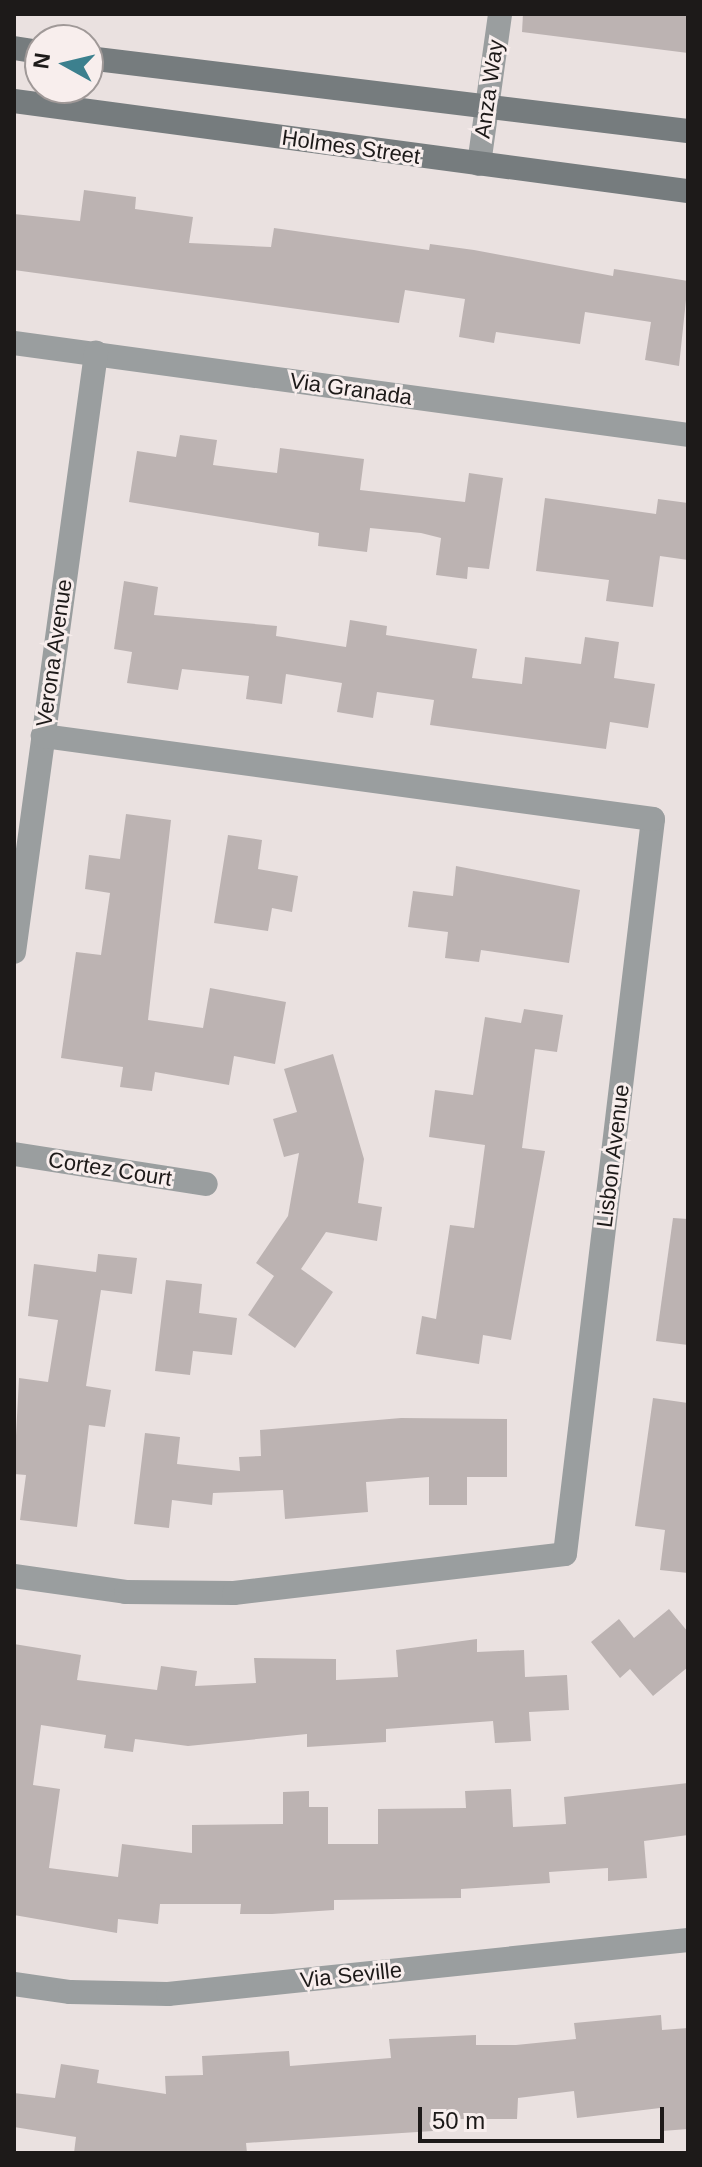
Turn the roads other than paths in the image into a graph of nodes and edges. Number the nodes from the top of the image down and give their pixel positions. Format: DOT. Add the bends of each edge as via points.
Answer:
graph roads {
  1 [pos="500,14"];
  2 [pos="104,60"];
  3 [pos="14,101"];
  4 [pos="487,104"];
  5 [pos="688,131"];
  6 [pos="479,164"];
  7 [pos="688,191"];
  8 [pos="14,343"];
  9 [pos="96,353"];
  10 [pos="688,435"];
  11 [pos="43,736"];
  12 [pos="14,952"];
  13 [pos="14,1154"];
  14 [pos="206,1184"];
  15 [pos="14,1576"];
  16 [pos="688,1940"];
  17 [pos="14,1984"];
  1 -- 4 [label="street, Anza Way"];
  2 -- 4 [label="main road"];
  3 -- 6 [label="main road, Holmes Street"];
  4 -- 5 [label="main road"];
  4 -- 6 [label="street, Anza Way"];
  6 -- 7 [label="main road, Holmes Street"];
  8 -- 9 [label="street, Via Granada"];
  9 -- 10 [label="street, Via Granada"];
  9 -- 11 [label="street, Verona Avenue"];
  11 -- 12 [label="street, Verona Avenue"];
  11 -- 15 [label="street, Lisbon Avenue" via="653,819 565,1554 234,1593 126,1592"];
  13 -- 14 [label="street, Cortez Court"];
  16 -- 17 [label="street, Via Seville" via="168,1994"];
}
